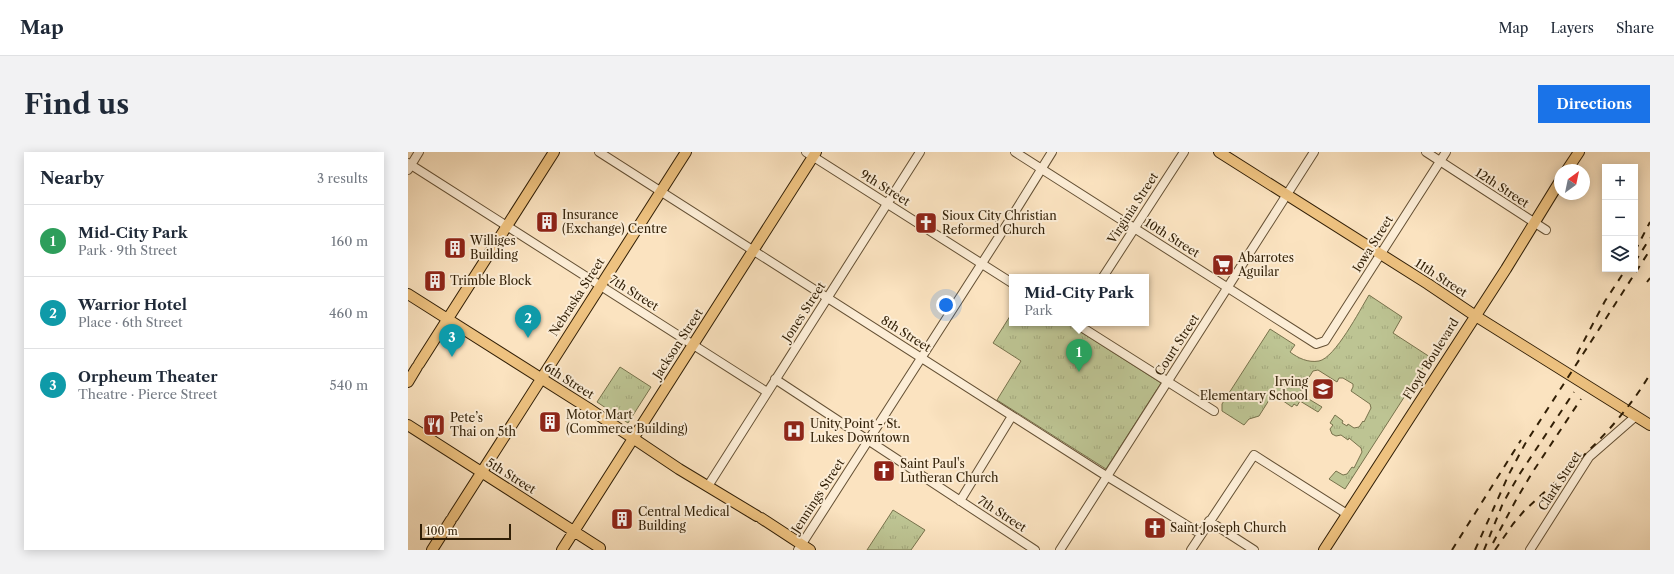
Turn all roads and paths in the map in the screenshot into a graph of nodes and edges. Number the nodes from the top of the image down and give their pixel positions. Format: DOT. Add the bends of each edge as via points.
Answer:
graph roads {
  1 [pos="419,152"];
  2 [pos="554,152"];
  3 [pos="599,152"];
  4 [pos="686,152"];
  5 [pos="920,152"];
  6 [pos="1014,152"];
  7 [pos="1052,152"];
  8 [pos="1184,152"];
  9 [pos="1219,152"];
  10 [pos="1314,152"];
  11 [pos="1426,152"];
  12 [pos="1446,152"];
  13 [pos="1579,152"];
  14 [pos="812,154"];
  15 [pos="1440,161"];
  16 [pos="1571,164"];
  17 [pos="409,166"];
  18 [pos="1042,169"];
  19 [pos="1554,190"];
  20 [pos="660,191"];
  21 [pos="1288,196"];
  22 [pos="888,204"];
  23 [pos="1534,222"];
  24 [pos="508,226"];
  25 [pos="1134,228"];
  26 [pos="1546,230"];
  27 [pos="753,251"];
  28 [pos="1381,255"];
  29 [pos="981,263"];
  30 [pos="1105,274"];
  31 [pos="1009,281"];
  32 [pos="600,285"];
  33 [pos="1228,288"];
  34 [pos="408,294"];
  35 [pos="827,298"];
  36 [pos="1474,315"];
  37 [pos="448,319"];
  38 [pos="1080,326"];
  39 [pos="694,344"];
  40 [pos="1316,344"];
  41 [pos="921,358"];
  42 [pos="541,379"];
  43 [pos="775,379"];
  44 [pos="408,382"];
  45 [pos="1168,382"];
  46 [pos="767,392"];
  47 [pos="1214,411"];
  48 [pos="1012,416"];
  49 [pos="1636,416"];
  50 [pos="408,425"];
  51 [pos="1650,425"];
  52 [pos="633,438"];
  53 [pos="868,440"];
  54 [pos="481,472"];
  55 [pos="1107,476"];
  56 [pos="708,486"];
  57 [pos="960,501"];
  58 [pos="1347,514"];
  59 [pos="1209,521"];
  60 [pos="574,531"];
  61 [pos="1201,534"];
  62 [pos="803,548"];
  63 [pos="602,549"];
  64 [pos="432,550"];
  65 [pos="562,550"];
  66 [pos="1034,550"];
  67 [pos="1060,550"];
  68 [pos="1191,550"];
  69 [pos="1254,550"];
  70 [pos="1324,550"];
  71 [pos="1530,550"];
  1 -- 17 [label="street"];
  2 -- 24 [label="main road"];
  3 -- 20 [label="street, 8th Street"];
  4 -- 20 [label="main road, Nebraska Street"];
  5 -- 22 [label="street, Jones Street"];
  6 -- 18 [label="street, 10th Street"];
  7 -- 18 [label="street, Jennings Street"];
  8 -- 25 [label="street, Virginia Street"];
  9 -- 21 [label="main road, 11th Street"];
  10 -- 21 [label="street, Court Street"];
  11 -- 15 [label="street, 12th Street"];
  12 -- 15 [label="street, Iowa Street"];
  13 -- 16 [label="main road"];
  14 -- 22 [label="street, 9th Street"];
  14 -- 27 [label="main road, Jackson Street"];
  15 -- 23 [label="street, 12th Street"];
  15 -- 28 [label="street, Iowa Street"];
  17 -- 24 [label="street, 7th Street"];
  18 -- 25 [label="street, 10th Street"];
  18 -- 29 [label="street, Jennings Street"];
  19 -- 23 [label="main road, Floyd Boulevard"];
  20 -- 27 [label="street, 8th Street"];
  20 -- 32 [label="main road, Nebraska Street"];
  21 -- 28 [label="main road, 11th Street"];
  21 -- 33 [label="street, Court Street"];
  22 -- 29 [label="street, 9th Street"];
  22 -- 35 [label="street, Jones Street"];
  23 -- 26 [label="street, 12th Street"];
  23 -- 36 [label="main road, Floyd Boulevard"];
  24 -- 32 [label="street, 7th Street"];
  24 -- 37 [label="main road"];
  25 -- 30 [label="street, Virginia Street"];
  25 -- 33 [label="street, 10th Street"];
  27 -- 35 [label="street, 8th Street"];
  27 -- 39 [label="main road, Jackson Street"];
  28 -- 36 [label="main road, 11th Street"];
  28 -- 40 [label="street, Iowa Street" via="1325,340"];
  29 -- 31 [label="street, 9th Street"];
  29 -- 41 [label="street, Jennings Street"];
  32 -- 39 [label="street, 7th Street"];
  32 -- 42 [label="main road, Nebraska Street"];
  33 -- 40 [label="street, 10th Street"];
  33 -- 45 [label="street, Court Street"];
  34 -- 37 [label="main road, 6th Street"];
  35 -- 41 [label="street, 8th Street"];
  35 -- 43 [label="street, Jones Street"];
  36 -- 49 [label="main road, 11th Street"];
  36 -- 58 [label="main road, Floyd Boulevard"];
  37 -- 42 [label="main road, 6th Street"];
  37 -- 44 [label="main road"];
  38 -- 45 [label="street"];
  39 -- 46 [label="street, 7th Street"];
  39 -- 52 [label="main road, Jackson Street"];
  41 -- 48 [label="street, 8th Street"];
  41 -- 53 [label="street, Jennings Street"];
  42 -- 52 [label="main road, 6th Street"];
  42 -- 54 [label="main road, Nebraska Street"];
  43 -- 46 [label="street, Jones Street"];
  43 -- 53 [label="street, 7th Street"];
  45 -- 47 [label="street"];
  45 -- 55 [label="street, Court Street"];
  46 -- 56 [label="street, Jones Street"];
  48 -- 55 [label="street, 8th Street"];
  48 -- 57 [label="street"];
  49 -- 51 [label="main road, 11th Street"];
  49 -- 71 [label="street, Clark Street" via="1589,457"];
  50 -- 54 [label="main road, 5th Street"];
  52 -- 56 [label="main road, 6th Street"];
  52 -- 60 [label="main road, Jackson Street"];
  53 -- 57 [label="street, 7th Street"];
  53 -- 62 [label="street, Jennings Street"];
  54 -- 60 [label="main road, 5th Street"];
  54 -- 64 [label="main road, Nebraska Street"];
  55 -- 61 [label="street, 8th Street"];
  55 -- 67 [label="street, Court Street"];
  56 -- 62 [label="main road, 6th Street"];
  57 -- 66 [label="street, 7th Street"];
  58 -- 59 [label="street" via="1254,455"];
  58 -- 70 [label="main road, Floyd Boulevard"];
  59 -- 61 [label="street"];
  59 -- 69 [label="street"];
  60 -- 63 [label="main road, 5th Street"];
  60 -- 65 [label="main road, Jackson Street"];
  61 -- 68 [label="street"];
}
